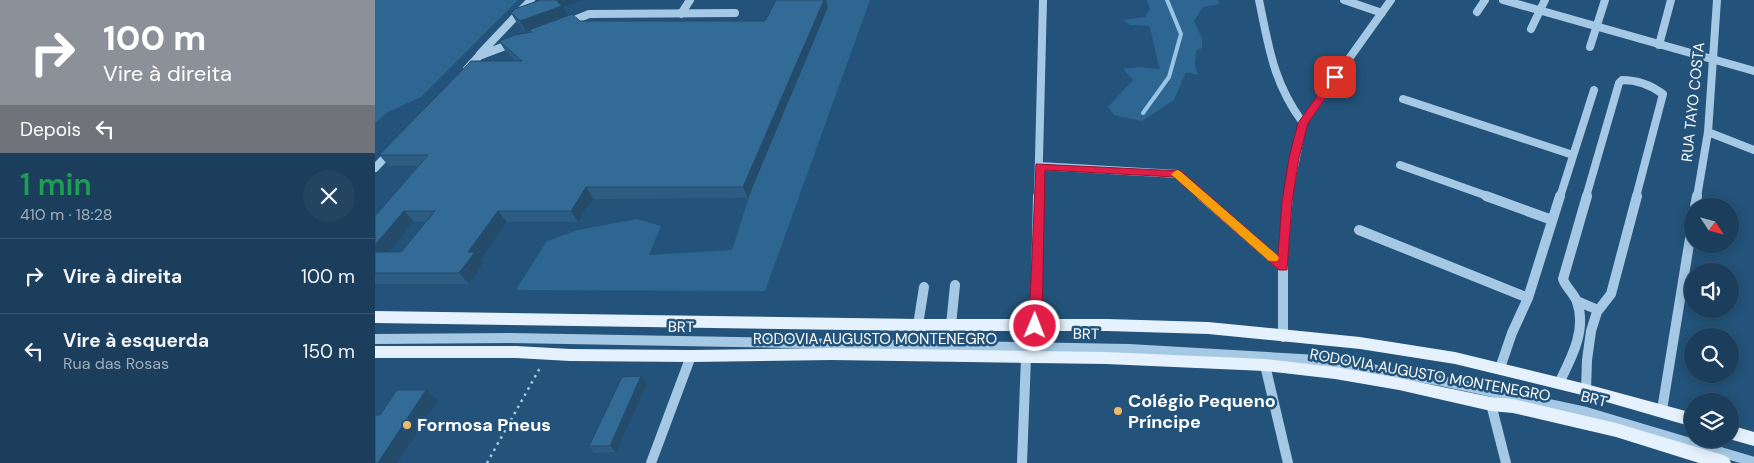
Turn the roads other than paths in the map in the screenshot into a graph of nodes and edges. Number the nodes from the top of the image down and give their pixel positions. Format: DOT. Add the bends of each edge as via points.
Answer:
graph roads {
  1 [pos="531,0"];
  2 [pos="690,0"];
  3 [pos="1043,0"];
  4 [pos="1259,0"];
  5 [pos="1344,0"];
  6 [pos="1391,0"];
  7 [pos="1485,0"];
  8 [pos="1503,0"];
  9 [pos="1545,0"];
  10 [pos="1605,0"];
  11 [pos="1671,0"];
  12 [pos="1717,0"];
  13 [pos="1540,10"];
  14 [pos="1477,12"];
  15 [pos="735,13"];
  16 [pos="1382,13"];
  17 [pos="681,14"];
  18 [pos="561,25"];
  19 [pos="1596,26"];
  20 [pos="1531,29"];
  21 [pos="525,38"];
  22 [pos="1659,45"];
  23 [pos="1590,47"];
  24 [pos="479,56"];
  25 [pos="1714,60"];
  26 [pos="1754,71"];
  27 [pos="459,77"];
  28 [pos="1594,90"];
  29 [pos="1403,98"];
  30 [pos="1303,123"];
  31 [pos="1708,132"];
  32 [pos="395,147"];
  33 [pos="1754,150"];
  34 [pos="1573,155"];
  35 [pos="1400,165"];
  36 [pos="1039,166"];
  37 [pos="375,168"];
  38 [pos="1696,198"];
  39 [pos="1552,220"];
  40 [pos="1359,230"];
  41 [pos="1688,253"];
  42 [pos="1283,267"];
  43 [pos="955,285"];
  44 [pos="925,287"];
  45 [pos="1527,298"];
  46 [pos="1577,301"];
  47 [pos="1598,310"];
  48 [pos="375,317"];
  49 [pos="919,325"];
  50 [pos="951,325"];
  51 [pos="1035,326"];
  52 [pos="1283,337"];
  53 [pos="375,339"];
  54 [pos="375,352"];
  55 [pos="691,356"];
  56 [pos="1026,357"];
  57 [pos="1265,365"];
  58 [pos="1500,368"];
  59 [pos="1559,383"];
  60 [pos="1586,390"];
  61 [pos="1491,404"];
  62 [pos="1662,410"];
  63 [pos="1684,417"];
  64 [pos="1739,435"];
  65 [pos="1754,439"];
  66 [pos="1754,462"];
  67 [pos="651,463"];
  68 [pos="1022,463"];
  69 [pos="1288,463"];
  70 [pos="1506,463"];
  71 [pos="1723,463"];
  1 -- 24 [label="street"];
  2 -- 17 [label="street"];
  3 -- 36 [label="street"];
  4 -- 30 [label="street" via="1272,67 1288,103"];
  5 -- 16 [label="street"];
  6 -- 16 [label="street"];
  7 -- 14 [label="street"];
  8 -- 13 [label="street"];
  9 -- 13 [label="street"];
  10 -- 19 [label="street"];
  11 -- 22 [label="street"];
  12 -- 25 [label="street, RUA TAYO COSTA"];
  13 -- 19 [label="street"];
  13 -- 20 [label="street"];
  15 -- 17 [label="street"];
  16 -- 30 [label="street"];
  17 -- 18 [label="street" via="589,14"];
  19 -- 22 [label="street"];
  19 -- 23 [label="street"];
  21 -- 24 [label="street"];
  22 -- 25 [label="street"];
  24 -- 27 [label="street"];
  25 -- 26 [label="street"];
  25 -- 31 [label="street, RUA TAYO COSTA"];
  28 -- 34 [label="street"];
  29 -- 34 [label="street"];
  30 -- 42 [label="street" via="1287,202"];
  31 -- 33 [label="street"];
  31 -- 38 [label="street, RUA TAYO COSTA"];
  32 -- 37 [label="street"];
  34 -- 39 [label="street"];
  35 -- 39 [label="street"];
  36 -- 42 [label="street" via="1177,174"];
  36 -- 51 [label="street"];
  39 -- 45 [label="street"];
  40 -- 45 [label="street"];
  41 -- 62 [label="street"];
  42 -- 52 [label="street"];
  43 -- 50 [label="street"];
  44 -- 49 [label="street"];
  45 -- 58 [label="street"];
  46 -- 47 [label="street"];
  46 -- 47 [label="street" via="1563,279 1619,83 1627,80 1653,87 1663,94 1662,100 1610,299"];
  46 -- 59 [label="street" via="1581,326 1574,352"];
  47 -- 60 [label="street" via="1586,358"];
  48 -- 49 [label="main road, RODOVIA AUGUSTO MONTENEGRO"];
  49 -- 50 [label="main road, RODOVIA AUGUSTO MONTENEGRO"];
  50 -- 51 [label="main road, RODOVIA AUGUSTO MONTENEGRO"];
  51 -- 52 [label="main road, RODOVIA AUGUSTO MONTENEGRO" via="1168,326"];
  52 -- 58 [label="main road, RODOVIA AUGUSTO MONTENEGRO" via="1360,343"];
  53 -- 66 [label="street, BRT" via="510,338 1129,349 1318,360 1442,381 1586,412"];
  54 -- 55 [label="main road, RODOVIA AUGUSTO MONTENEGRO"];
  55 -- 56 [label="main road, RODOVIA AUGUSTO MONTENEGRO"];
  55 -- 67 [label="street"];
  56 -- 57 [label="main road, RODOVIA AUGUSTO MONTENEGRO"];
  56 -- 68 [label="street"];
  57 -- 61 [label="main road, RODOVIA AUGUSTO MONTENEGRO" via="1390,382"];
  57 -- 69 [label="street"];
  58 -- 59 [label="main road, RODOVIA AUGUSTO MONTENEGRO"];
  59 -- 60 [label="main road, RODOVIA AUGUSTO MONTENEGRO"];
  60 -- 62 [label="main road, RODOVIA AUGUSTO MONTENEGRO"];
  61 -- 70 [label="street"];
  61 -- 71 [label="main road, RODOVIA AUGUSTO MONTENEGRO" via="1607,428"];
  62 -- 63 [label="main road, RODOVIA AUGUSTO MONTENEGRO"];
  64 -- 65 [label="main road"];
}
